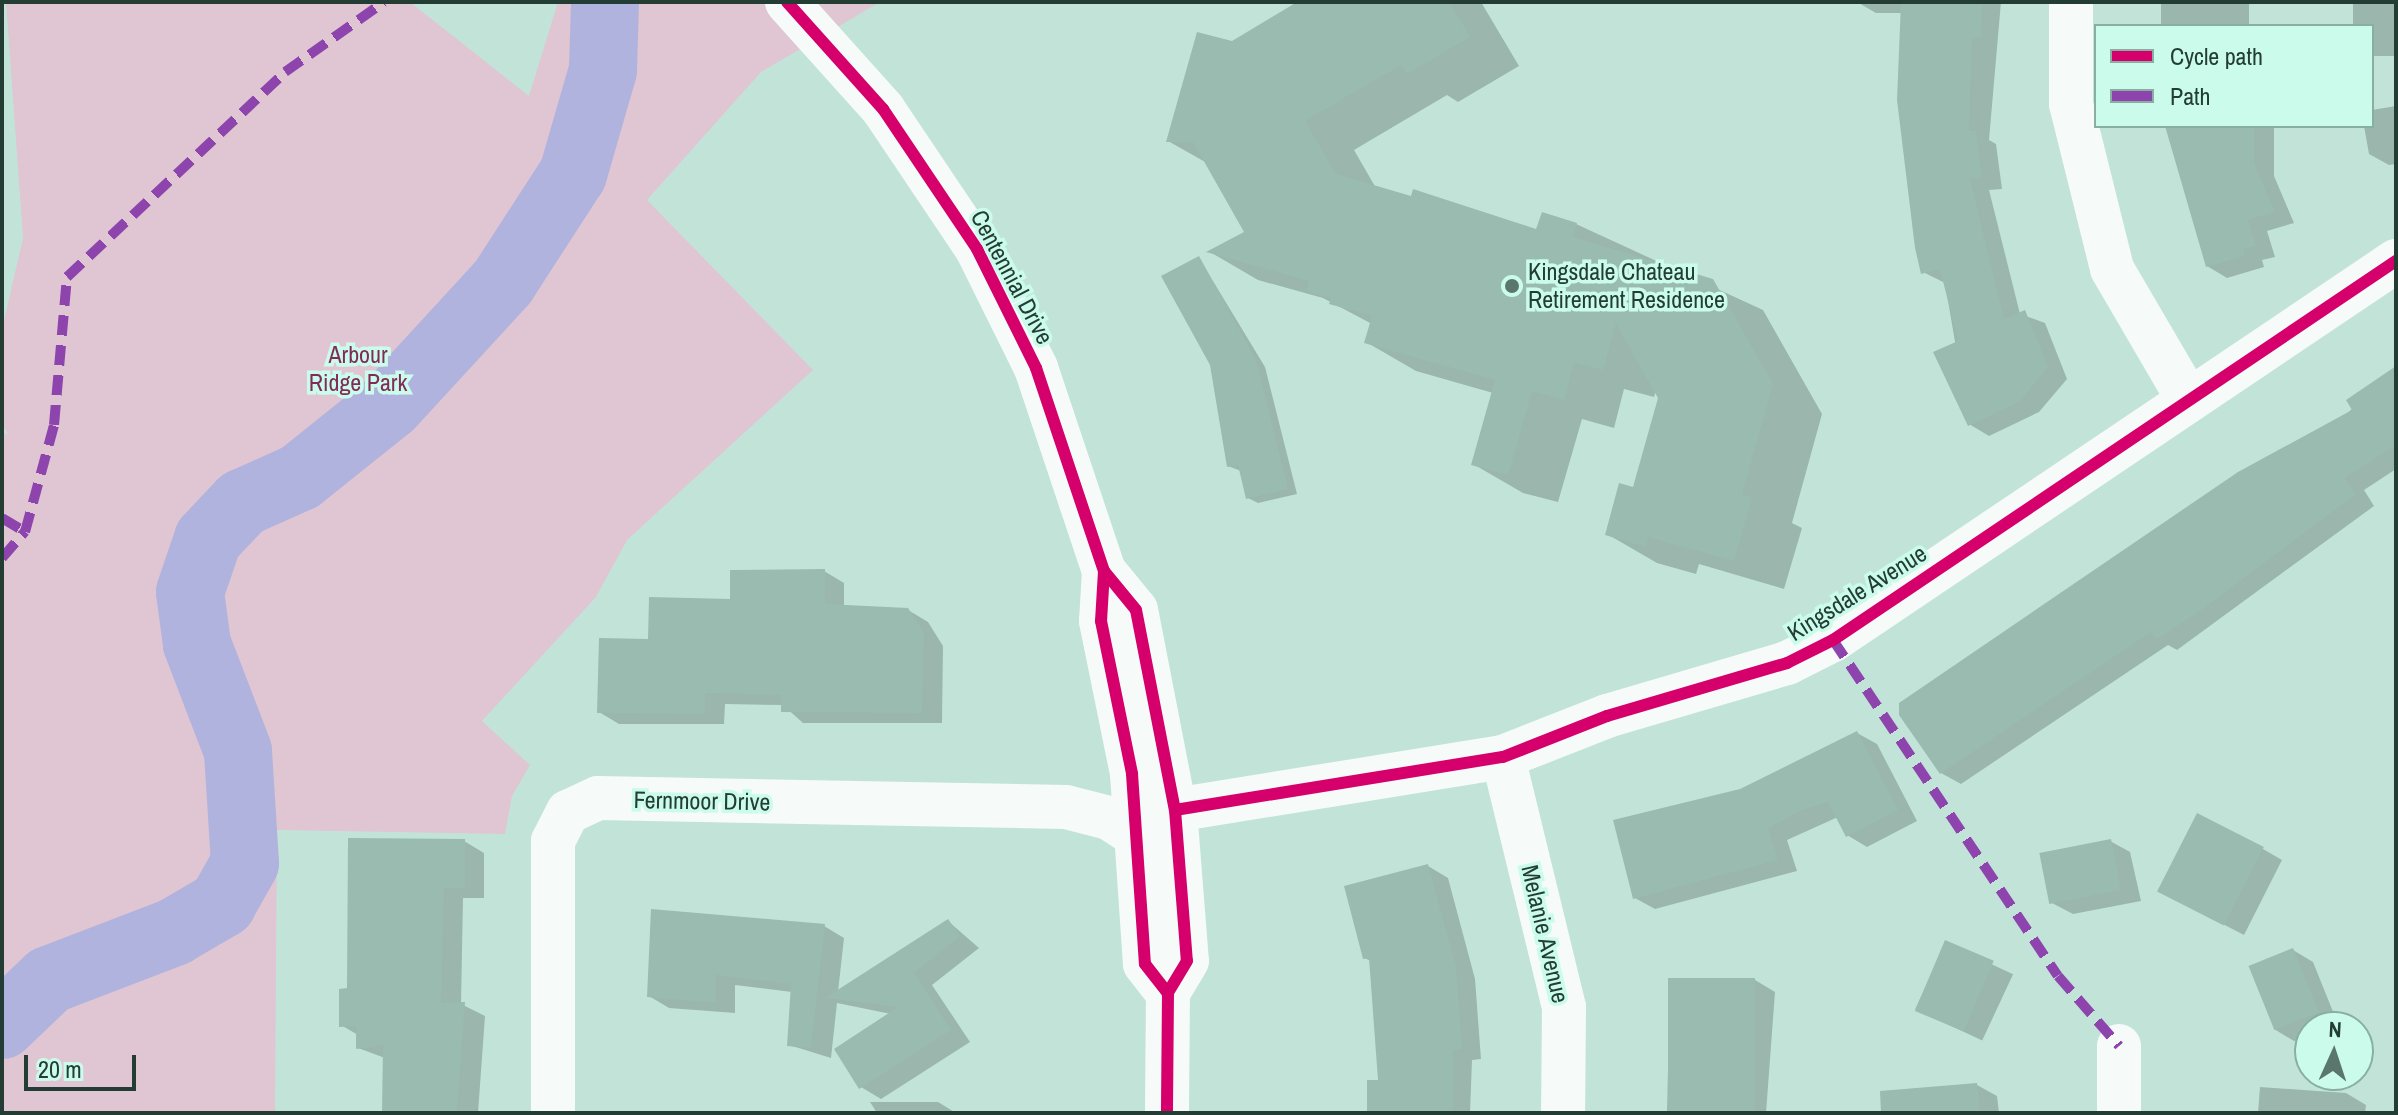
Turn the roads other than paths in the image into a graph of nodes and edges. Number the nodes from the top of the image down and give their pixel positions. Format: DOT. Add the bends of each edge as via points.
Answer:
graph roads {
  1 [pos="787,2"];
  2 [pos="2071,2"];
  3 [pos="2396,261"];
  4 [pos="2188,399"];
  5 [pos="1104,571"];
  6 [pos="1503,757"];
  7 [pos="1175,810"];
  8 [pos="1137,836"];
  9 [pos="1168,993"];
  10 [pos="2119,1046"];
  11 [pos="553,1113"];
  12 [pos="1167,1113"];
  13 [pos="1563,1113"];
  14 [pos="2119,1113"];
  1 -- 5 [label="street, Centennial Drive" via="883,109 977,249 1036,368"];
  2 -- 4 [label="street" via="2071,104 2112,269"];
  3 -- 4 [label="street, Kingsdale Avenue"];
  4 -- 6 [label="street, Kingsdale Avenue" via="1833,640 1787,663 1607,716"];
  5 -- 7 [label="street, Centennial Drive" via="1136,610"];
  5 -- 8 [label="street, Centennial Drive" via="1101,621"];
  6 -- 7 [label="street, Kingsdale Avenue"];
  6 -- 13 [label="street, Melanie Avenue" via="1564,1007"];
  7 -- 9 [label="street, Centennial Drive" via="1187,961"];
  8 -- 9 [label="street, Centennial Drive" via="1145,964"];
  8 -- 11 [label="street, Fernmoor Drive" via="1086,809 598,798 568,812 553,841"];
  9 -- 12 [label="street, Centennial Drive"];
  10 -- 14 [label="street"];
}
